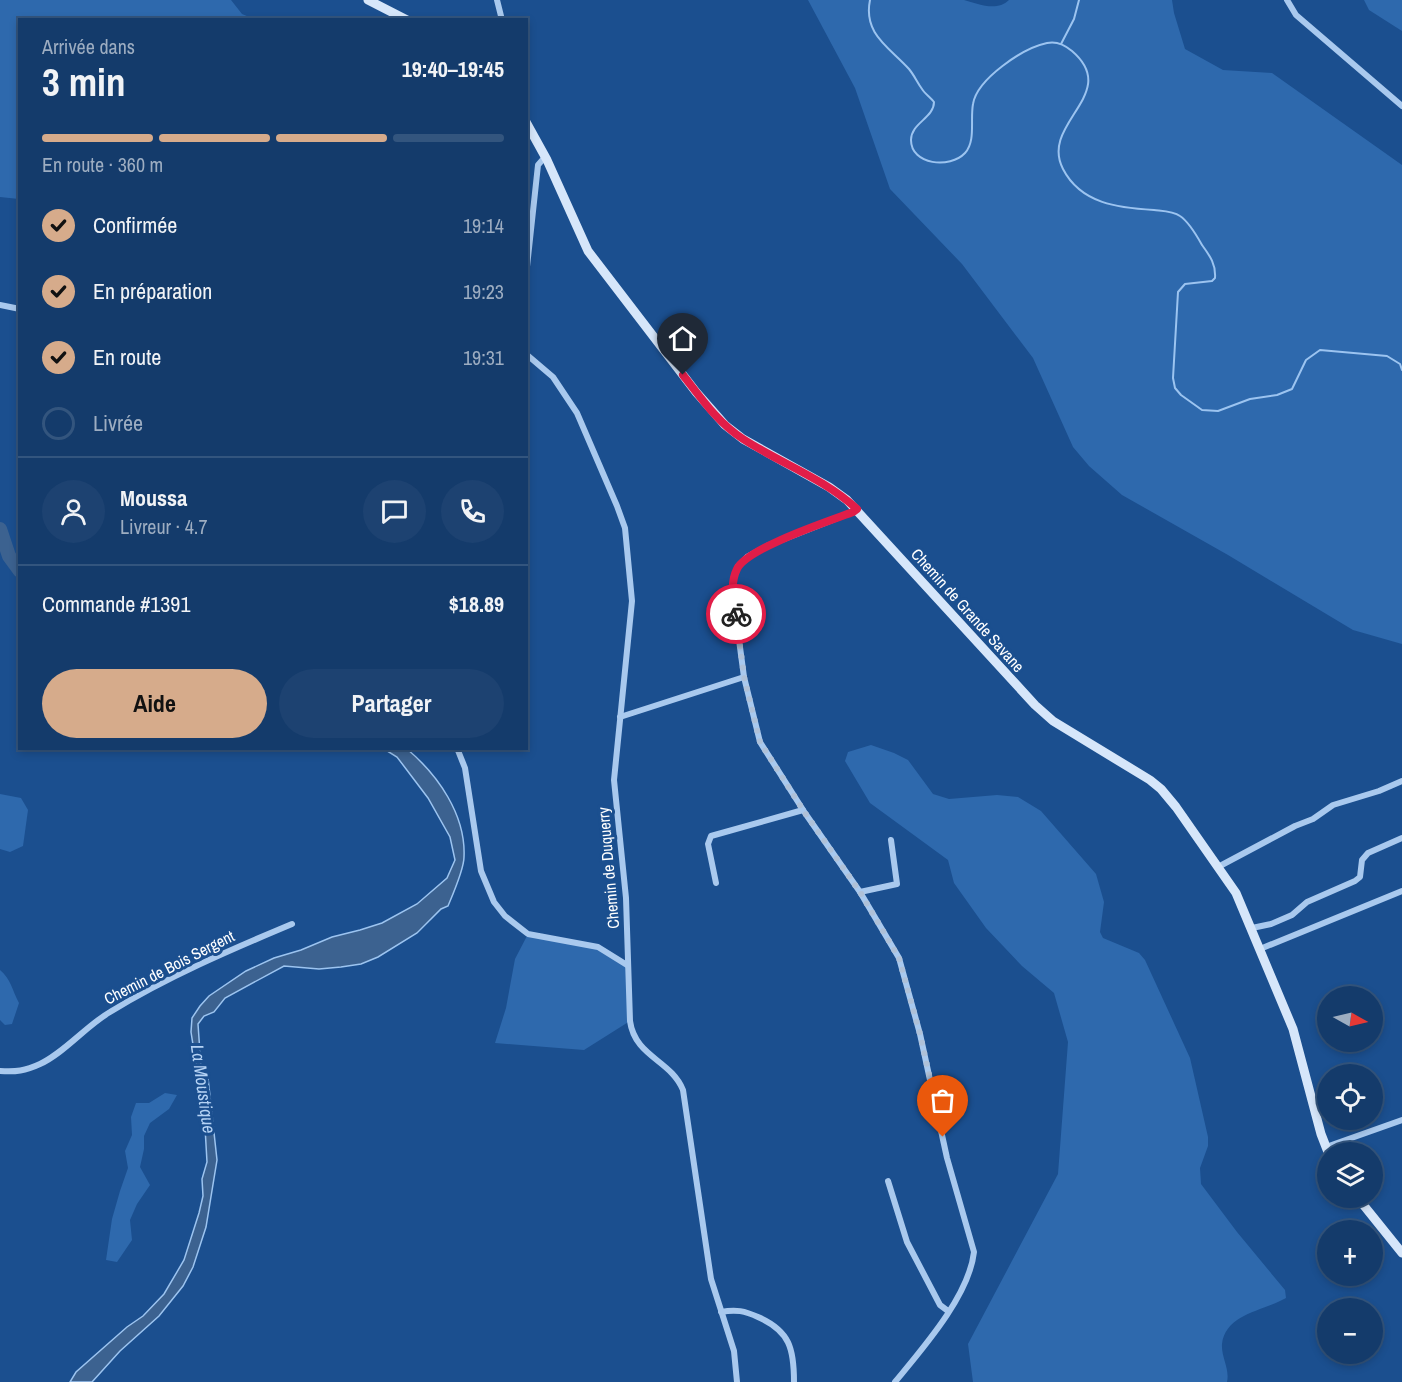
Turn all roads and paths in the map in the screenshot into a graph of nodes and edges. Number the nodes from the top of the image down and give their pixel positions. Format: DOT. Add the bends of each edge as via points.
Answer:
graph roads {
  1 [pos="368,0"];
  2 [pos="497,0"];
  3 [pos="1287,0"];
  4 [pos="403,18"];
  5 [pos="502,18"];
  6 [pos="1402,106"];
  7 [pos="528,126"];
  8 [pos="545,157"];
  9 [pos="528,258"];
  10 [pos="0,305"];
  11 [pos="18,309"];
  12 [pos="530,360"];
  13 [pos="857,509"];
  14 [pos="744,677"];
  15 [pos="620,717"];
  16 [pos="458,750"];
  17 [pos="1402,781"];
  18 [pos="803,810"];
  19 [pos="1402,838"];
  20 [pos="891,840"];
  21 [pos="1218,867"];
  22 [pos="716,883"];
  23 [pos="1402,891"];
  24 [pos="860,892"];
  25 [pos="292,924"];
  26 [pos="1252,928"];
  27 [pos="1260,949"];
  28 [pos="627,965"];
  29 [pos="0,1071"];
  30 [pos="1402,1120"];
  31 [pos="1325,1142"];
  32 [pos="1345,1142"];
  33 [pos="888,1181"];
  34 [pos="1367,1208"];
  35 [pos="1402,1253"];
  36 [pos="948,1311"];
  37 [pos="721,1312"];
  38 [pos="737,1382"];
  39 [pos="794,1382"];
  40 [pos="895,1382"];
  1 -- 4 [label="street"];
  2 -- 5 [label="street"];
  3 -- 6 [label="street" via="1296,15"];
  7 -- 8 [label="street, Chemin de Grande Savane"];
  8 -- 9 [label="street" via="538,165"];
  8 -- 13 [label="street, Chemin de Grande Savane" via="588,251 711,410 743,439 829,487"];
  10 -- 11 [label="street"];
  12 -- 15 [label="street, Chemin de Duquerry" via="553,378 578,413 625,528 632,601"];
  13 -- 14 [label="street" via="769,545 738,566 733,595"];
  13 -- 21 [label="street, Chemin de Grande Savane" via="1035,705 1053,721 1161,789"];
  14 -- 15 [label="street"];
  14 -- 18 [label="street" via="760,742"];
  15 -- 28 [label="street, Chemin de Duquerry" via="614,780 626,898"];
  16 -- 28 [label="street" via="465,768 481,871 494,902 505,916 528,934 598,947"];
  17 -- 21 [label="street" via="1333,805"];
  18 -- 22 [label="street" via="711,836 708,844"];
  18 -- 24 [label="street"];
  19 -- 26 [label="street" via="1368,853 1362,860 1360,878 1306,902 1292,915"];
  20 -- 24 [label="street" via="897,884"];
  21 -- 26 [label="street, Chemin de Grande Savane" via="1236,893"];
  23 -- 27 [label="street"];
  24 -- 36 [label="street" via="899,958 974,1252 968,1278"];
  25 -- 29 [label="street, Chemin de Bois Sergent" via="145,991 107,1013 43,1063 23,1072"];
  26 -- 27 [label="street, Chemin de Grande Savane"];
  27 -- 31 [label="street, Chemin de Grande Savane" via="1293,1029"];
  28 -- 37 [label="street, Chemin de Duquerry" via="631,1030 643,1050 675,1075 683,1090 711,1279"];
  30 -- 32 [label="street"];
  33 -- 36 [label="street" via="908,1242 940,1305"];
  34 -- 35 [label="street"];
  36 -- 40 [label="street"];
  37 -- 38 [label="street, Chemin de Duquerry" via="734,1351"];
  37 -- 39 [label="street" via="746,1311 773,1323 784,1333 791,1347"];
}
